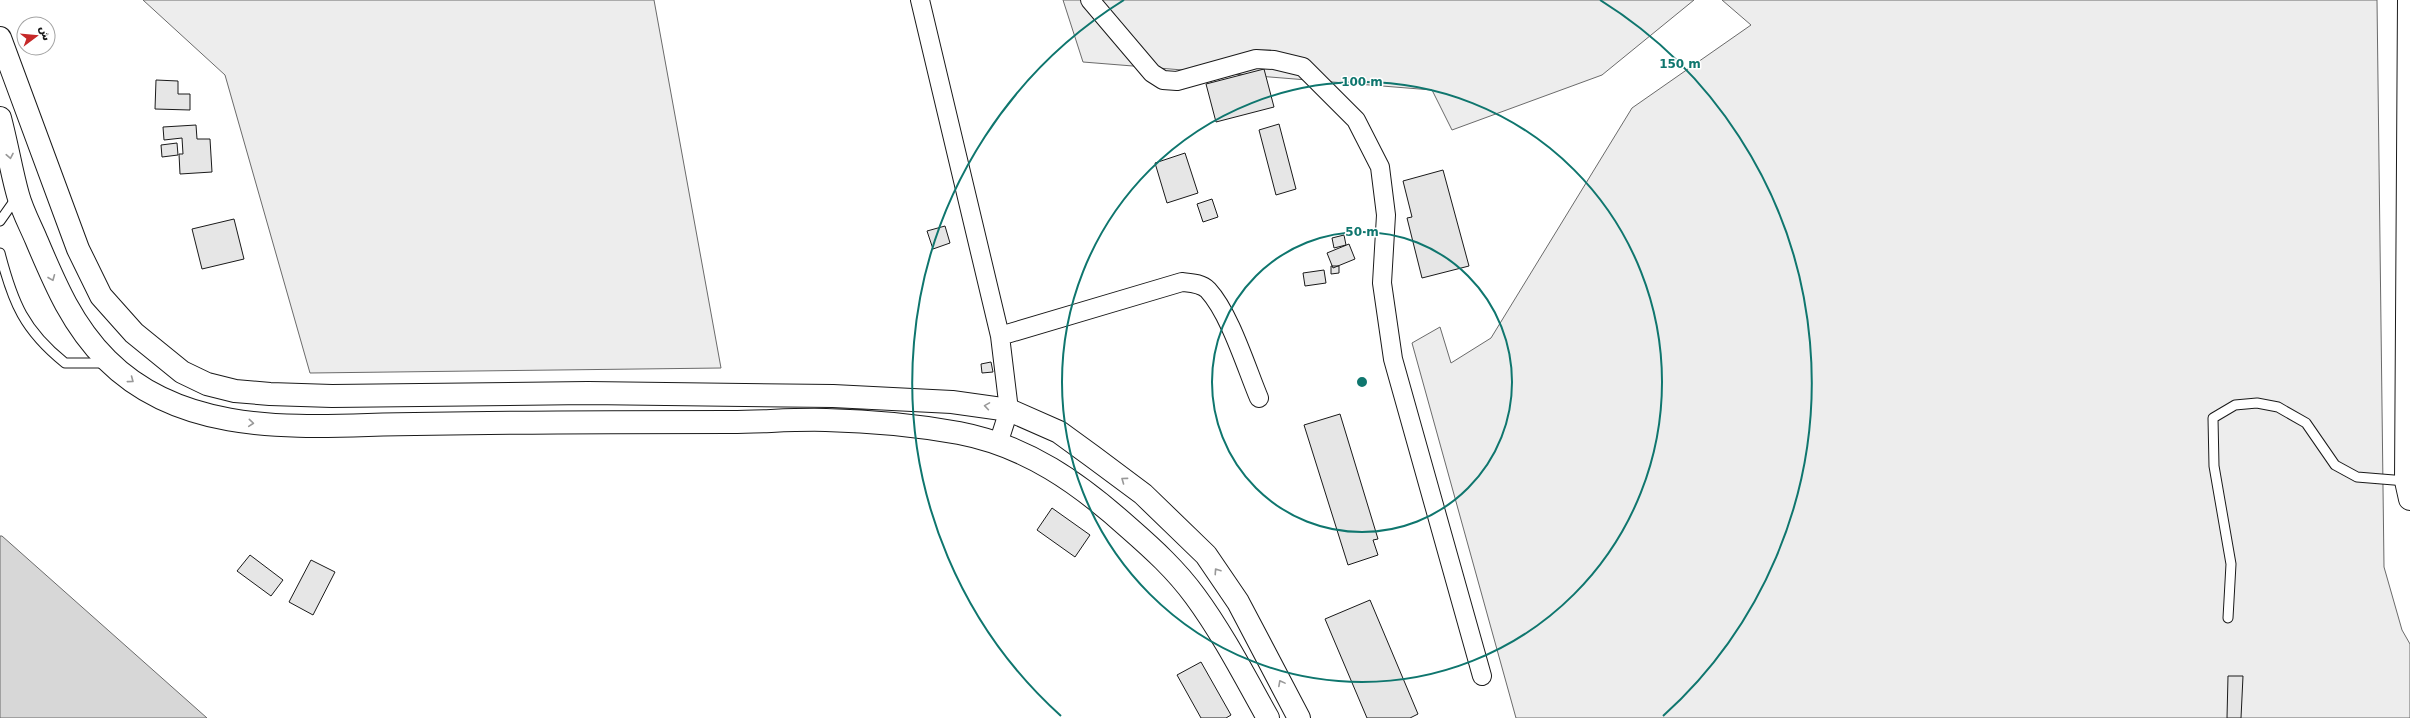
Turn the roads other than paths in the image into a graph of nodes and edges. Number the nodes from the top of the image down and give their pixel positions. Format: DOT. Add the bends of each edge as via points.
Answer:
graph roads {
  1 [pos="920,0"];
  2 [pos="1090,0"];
  3 [pos="2409,0"];
  4 [pos="0,38"];
  5 [pos="0,118"];
  6 [pos="18,196"];
  7 [pos="0,221"];
  8 [pos="0,253"];
  9 [pos="1000,336"];
  10 [pos="109,363"];
  11 [pos="1259,398"];
  12 [pos="1009,410"];
  13 [pos="998,444"];
  14 [pos="2408,490"];
  15 [pos="2228,618"];
  16 [pos="1482,676"];
  17 [pos="1268,718"];
  18 [pos="1299,718"];
  1 -- 9 [label="street"];
  2 -- 16 [label="street" via="1152,73 1163,80 1178,81 1256,59 1274,60 1303,67 1356,120 1380,167 1386,215 1382,283 1393,359"];
  3 -- 14 [label="main road"];
  12 -- 4 [label="main road, one-way" via="952,402 833,396 588,393 298,395 235,391 207,384 182,372 134,334 101,296 78,249"];
  5 -- 6 [label="main road, one-way"];
  6 -- 7 [label="lane"];
  6 -- 10 [label="main road, one-way" via="57,289 73,320"];
  8 -- 10 [label="lane" via="8,283 24,320 43,345 65,363"];
  9 -- 11 [label="street" via="1182,282 1195,283 1207,289 1223,312"];
  9 -- 12 [label="street"];
  10 -- 13 [label="main road, one-way" via="164,401 197,413 256,423 334,426 497,422 824,420 901,425 959,433"];
  12 -- 13 [label="street"];
  18 -- 12 [label="main road, one-way" via="1238,602 1206,555 1143,494 1092,456 1059,432"];
  13 -- 17 [label="main road" via="1067,476 1092,495 1170,566 1196,597 1238,663"];
  14 -- 15 [label="lane" via="2357,477 2335,465 2306,423 2278,407 2257,403 2235,405 2213,418 2214,466 2231,564"];
}
